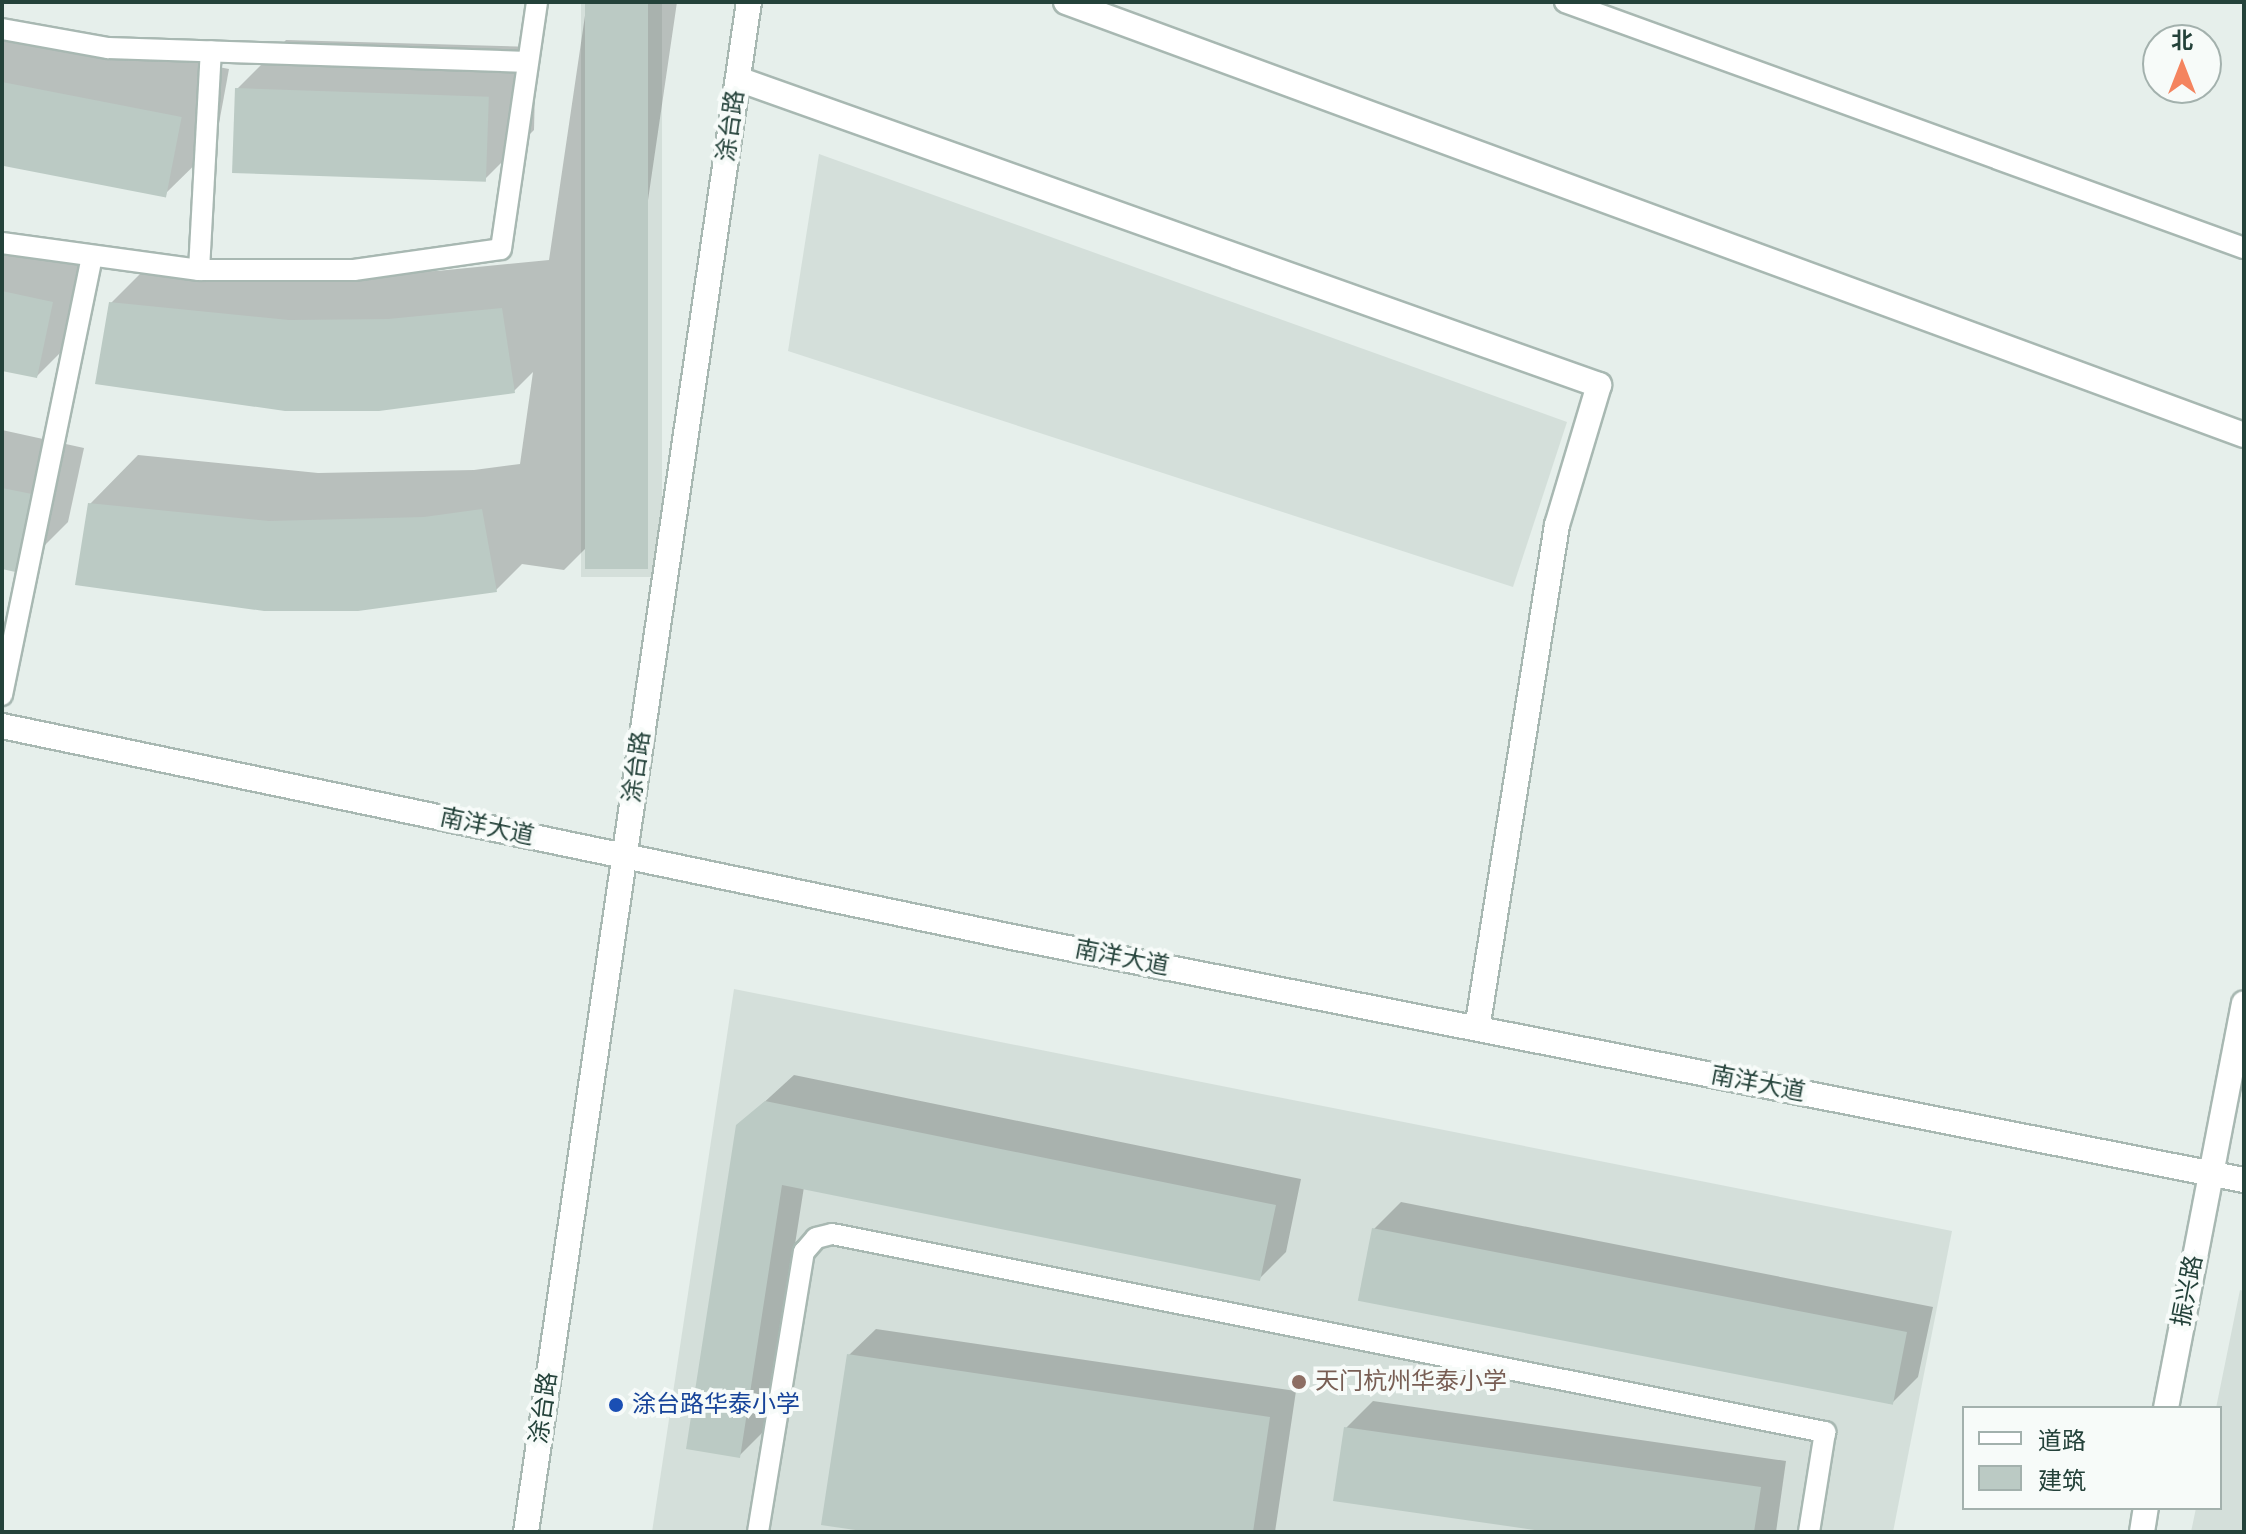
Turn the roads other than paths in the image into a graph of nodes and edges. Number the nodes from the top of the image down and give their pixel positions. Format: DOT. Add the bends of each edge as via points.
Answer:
graph roads {
  1 [pos="537,2"];
  2 [pos="749,2"];
  3 [pos="1066,2"];
  4 [pos="1565,2"];
  5 [pos="2,29"];
  6 [pos="211,51"];
  7 [pos="528,62"];
  8 [pos="738,79"];
  9 [pos="2,243"];
  10 [pos="2244,248"];
  11 [pos="92,258"];
  12 [pos="199,270"];
  13 [pos="2244,435"];
  14 [pos="2,695"];
  15 [pos="2,726"];
  16 [pos="624,856"];
  17 [pos="2244,1003"];
  18 [pos="1477,1029"];
  19 [pos="2211,1174"];
  20 [pos="2244,1180"];
  21 [pos="2166,1406"];
  22 [pos="2146,1510"];
  23 [pos="526,1532"];
  24 [pos="758,1532"];
  25 [pos="1809,1532"];
  26 [pos="2142,1532"];
  1 -- 7 [label="lane"];
  2 -- 8 [label="street, 涂台路"];
  3 -- 13 [label="street"];
  4 -- 10 [label="lane"];
  5 -- 6 [label="lane" via="108,48"];
  6 -- 7 [label="lane"];
  6 -- 12 [label="lane"];
  7 -- 12 [label="lane" via="501,249 354,270"];
  8 -- 16 [label="street, 涂台路"];
  8 -- 18 [label="street" via="1599,385 1557,525"];
  9 -- 11 [label="lane"];
  11 -- 12 [label="lane"];
  11 -- 14 [label="lane"];
  15 -- 16 [label="street, 南洋大道"];
  16 -- 18 [label="street, 南洋大道"];
  16 -- 23 [label="street, 涂台路"];
  17 -- 19 [label="street, 振兴路"];
  18 -- 19 [label="street, 南洋大道"];
  19 -- 20 [label="street, 南洋大道"];
  19 -- 21 [label="street, 振兴路"];
  22 -- 26 [label="street"];
  24 -- 25 [label="lane" via="804,1252 816,1238 832,1234 1825,1432"];
}
